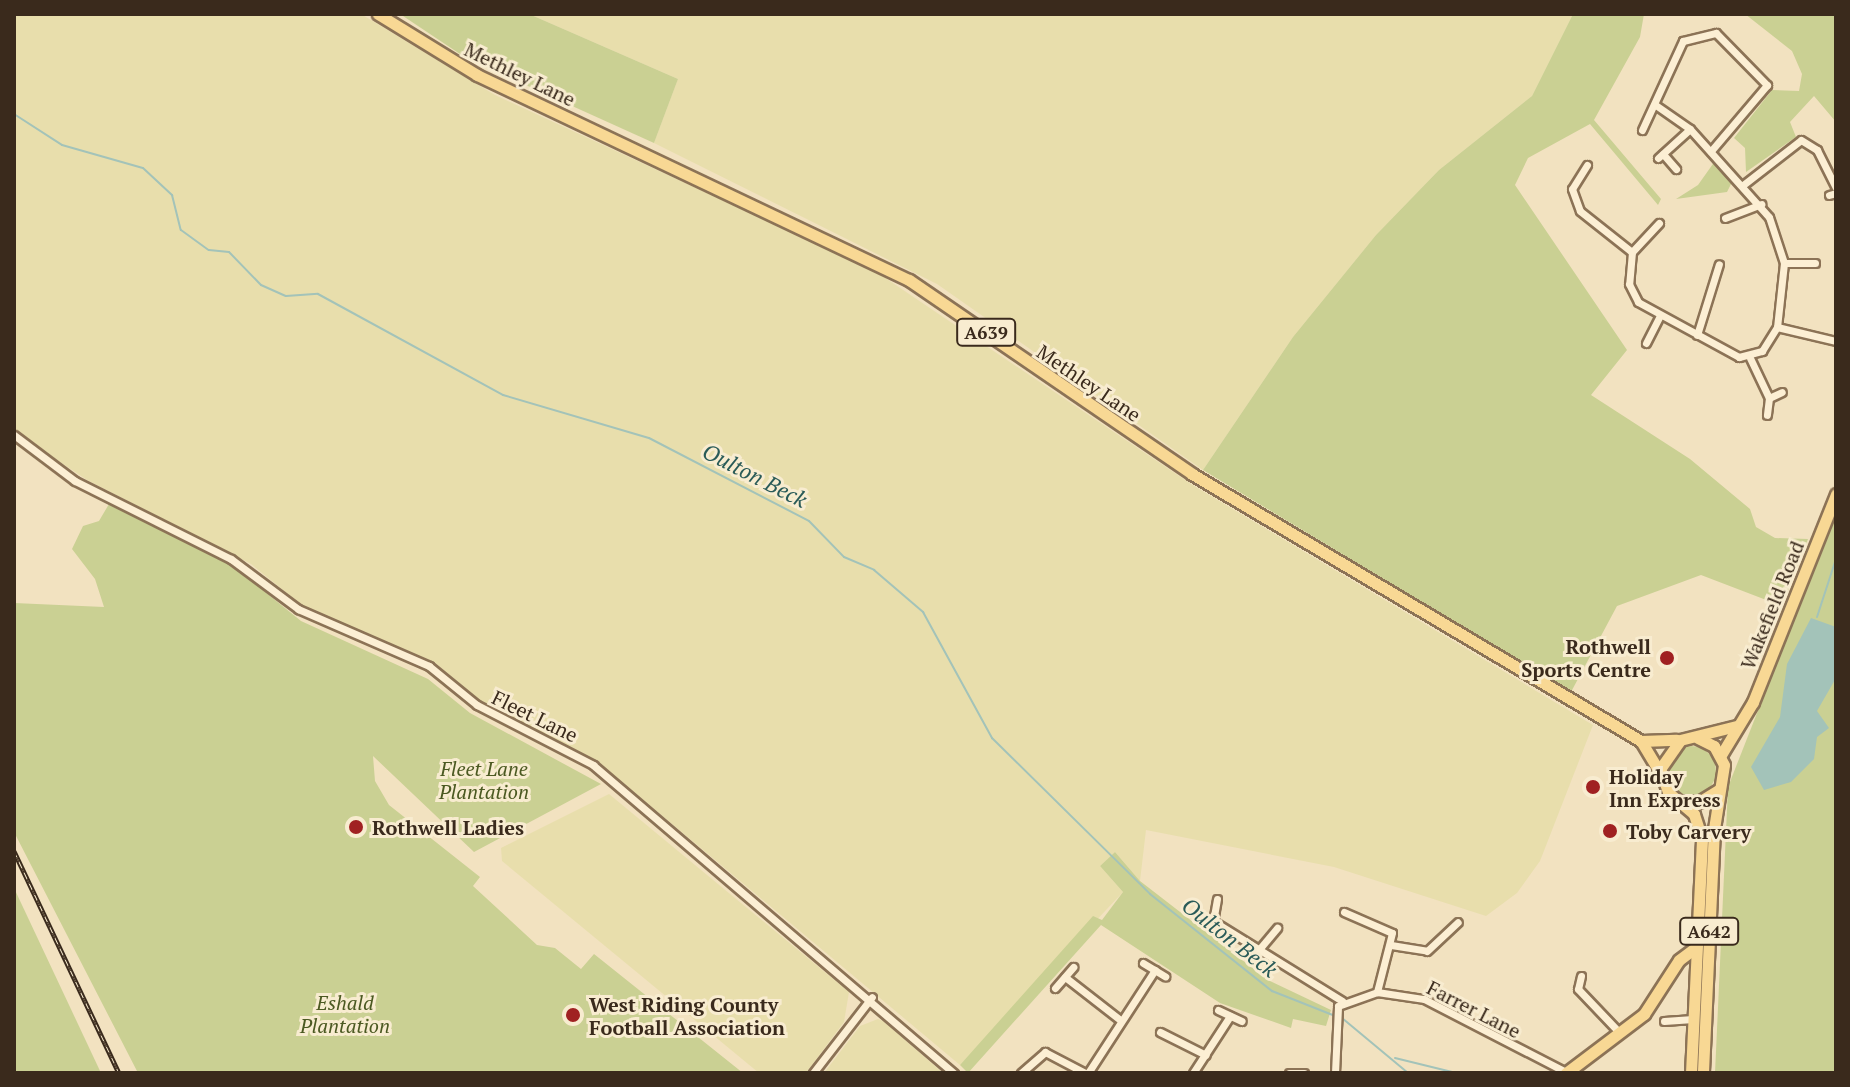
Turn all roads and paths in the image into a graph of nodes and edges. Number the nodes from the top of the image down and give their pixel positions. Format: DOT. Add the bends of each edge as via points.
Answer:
graph roads {
  1 [pos="378,14"];
  2 [pos="1657,106"];
  3 [pos="1690,129"];
  4 [pos="1642,130"];
  5 [pos="1711,151"];
  6 [pos="1587,165"];
  7 [pos="1676,169"];
  8 [pos="1743,185"];
  9 [pos="1561,187"];
  10 [pos="1572,189"];
  11 [pos="1834,192"];
  12 [pos="1761,204"];
  13 [pos="1725,218"];
  14 [pos="1659,223"];
  15 [pos="1632,252"];
  16 [pos="1784,263"];
  17 [pos="1815,263"];
  18 [pos="1719,264"];
  19 [pos="1704,274"];
  20 [pos="1715,275"];
  21 [pos="1660,316"];
  22 [pos="1777,327"];
  23 [pos="1697,335"];
  24 [pos="1836,341"];
  25 [pos="1646,343"];
  26 [pos="1750,358"];
  27 [pos="1782,392"];
  28 [pos="1769,398"];
  29 [pos="1767,415"];
  30 [pos="14,435"];
  31 [pos="1836,494"];
  32 [pos="1736,726"];
  33 [pos="1697,738"];
  34 [pos="1680,740"];
  35 [pos="1641,741"];
  36 [pos="1721,755"];
  37 [pos="1660,773"];
  38 [pos="1718,790"];
  39 [pos="1683,801"];
  40 [pos="1217,899"];
  41 [pos="1344,912"];
  42 [pos="1458,922"];
  43 [pos="1277,928"];
  44 [pos="1391,945"];
  45 [pos="1696,947"];
  46 [pos="1256,953"];
  47 [pos="1143,963"];
  48 [pos="1073,967"];
  49 [pos="1155,970"];
  50 [pos="1165,976"];
  51 [pos="1581,976"];
  52 [pos="1065,977"];
  53 [pos="1055,988"];
  54 [pos="1377,992"];
  55 [pos="872,997"];
  56 [pos="1342,1001"];
  57 [pos="1218,1010"];
  58 [pos="1230,1016"];
  59 [pos="1119,1019"];
  60 [pos="1693,1019"];
  61 [pos="1242,1021"];
  62 [pos="1664,1021"];
  63 [pos="1160,1032"];
  64 [pos="1619,1032"];
  65 [pos="1206,1055"];
  66 [pos="813,1073"];
  67 [pos="954,1073"];
  68 [pos="1021,1073"];
  69 [pos="1087,1073"];
  70 [pos="1193,1073"];
  71 [pos="1289,1073"];
  72 [pos="1304,1073"];
  73 [pos="1335,1073"];
  74 [pos="1567,1073"];
  75 [pos="1691,1073"];
  76 [pos="1703,1073"];
  1 -- 35 [label="main road, Methley Lane / A639" via="477,75 888,267 1192,474"];
  2 -- 3 [label="street"];
  2 -- 4 [label="street"];
  2 -- 5 [label="street" via="1683,41 1704,31 1721,36 1767,90"];
  3 -- 5 [label="street"];
  3 -- 7 [label="street" via="1660,156"];
  5 -- 8 [label="street"];
  6 -- 10 [label="street"];
  8 -- 11 [label="street" via="1801,140 1817,150"];
  8 -- 12 [label="street"];
  9 -- 10 [label="street"];
  10 -- 15 [label="street" via="1590,226"];
  12 -- 13 [label="street"];
  12 -- 16 [label="street"];
  14 -- 15 [label="street"];
  15 -- 21 [label="street" via="1632,294"];
  16 -- 17 [label="street"];
  16 -- 22 [label="street"];
  18 -- 20 [label="street"];
  19 -- 20 [label="street"];
  20 -- 23 [label="street"];
  21 -- 23 [label="street"];
  21 -- 25 [label="street"];
  22 -- 24 [label="street"];
  22 -- 26 [label="street"];
  23 -- 26 [label="street"];
  26 -- 28 [label="street"];
  27 -- 28 [label="street"];
  28 -- 29 [label="street"];
  30 -- 55 [label="street, Fleet Lane" via="75,481 231,559 298,609 429,666 488,712 577,755"];
  31 -- 32 [label="main road, Wakefield Road / A642" via="1753,702"];
  32 -- 33 [label="main road"];
  32 -- 36 [label="main road, A642"];
  33 -- 34 [label="main road"];
  33 -- 36 [label="main road"];
  34 -- 35 [label="main road"];
  34 -- 37 [label="main road" via="1664,754"];
  35 -- 37 [label="main road, Methley Lane / A639"];
  36 -- 38 [label="main road, A642"];
  37 -- 39 [label="main road, A642" via="1668,792"];
  38 -- 39 [label="main road" via="1699,802"];
  38 -- 76 [label="main road, A642"];
  39 -- 45 [label="main road, A642" via="1702,839"];
  40 -- 46 [label="street" via="1213,921"];
  41 -- 44 [label="street" via="1388,929"];
  42 -- 44 [label="street" via="1427,951"];
  43 -- 46 [label="street"];
  44 -- 54 [label="street"];
  45 -- 60 [label="main road, A642"];
  45 -- 64 [label="main road, A642"];
  46 -- 56 [label="street"];
  47 -- 49 [label="street"];
  48 -- 52 [label="street"];
  49 -- 50 [label="street"];
  49 -- 59 [label="street"];
  51 -- 64 [label="street" via="1578,989"];
  52 -- 53 [label="street"];
  52 -- 59 [label="street"];
  54 -- 56 [label="street, Farrer Lane"];
  54 -- 74 [label="street, Farrer Lane" via="1424,999"];
  55 -- 66 [label="street"];
  55 -- 67 [label="street, Fleet Lane"];
  56 -- 73 [label="street" via="1333,1023"];
  57 -- 58 [label="street"];
  58 -- 61 [label="street"];
  58 -- 65 [label="street"];
  59 -- 69 [label="street"];
  60 -- 62 [label="street"];
  60 -- 75 [label="main road, A642"];
  63 -- 65 [label="street"];
  64 -- 74 [label="main road, A642"];
  65 -- 70 [label="street"];
  68 -- 69 [label="street" via="1045,1052"];
  71 -- 72 [label="street"];
}
